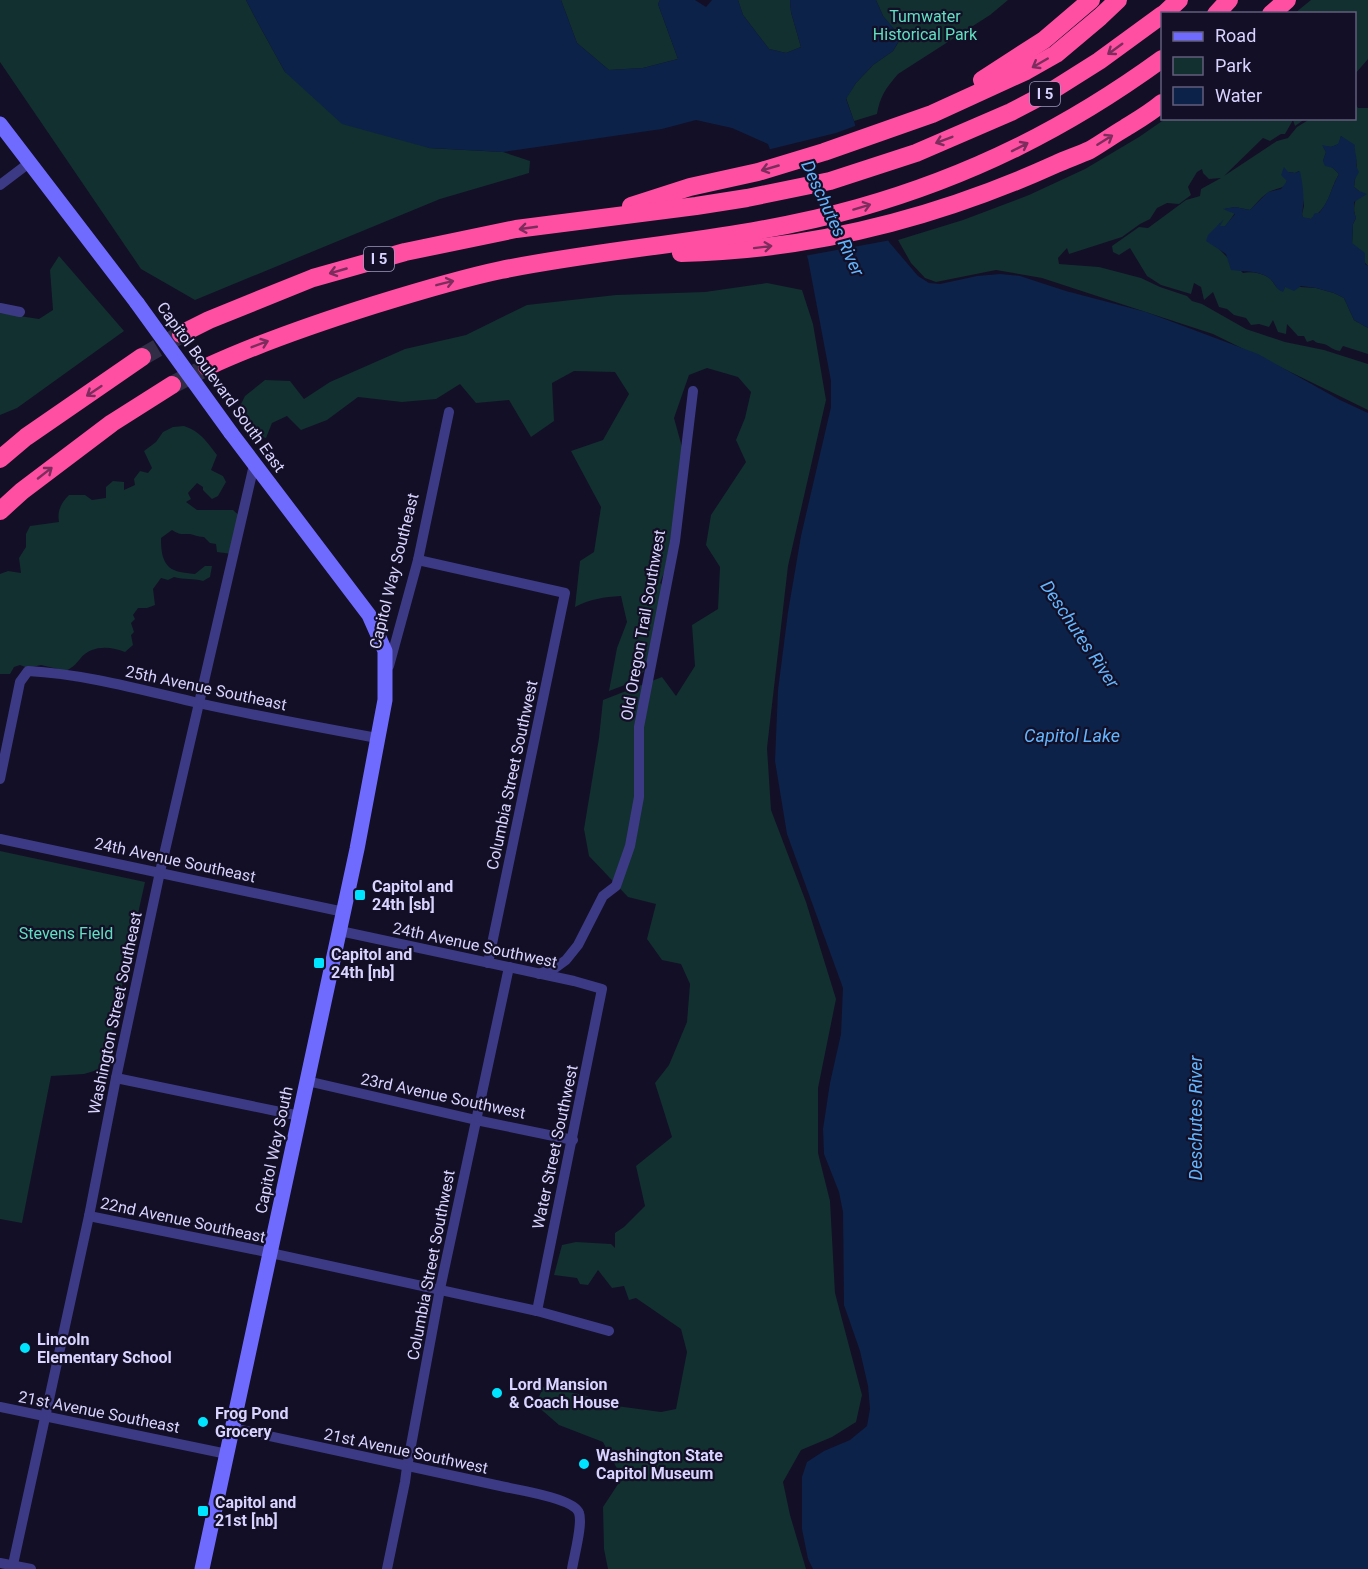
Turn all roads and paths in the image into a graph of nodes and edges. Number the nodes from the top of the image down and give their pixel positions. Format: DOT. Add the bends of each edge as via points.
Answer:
graph roads {
  1 [pos="1091,0"];
  2 [pos="1118,0"];
  3 [pos="1179,0"];
  4 [pos="1228,0"];
  5 [pos="1287,0"];
  6 [pos="1165,12"];
  7 [pos="1218,12"];
  8 [pos="1273,12"];
  9 [pos="1161,15"];
  10 [pos="1161,60"];
  11 [pos="1161,104"];
  12 [pos="0,124"];
  13 [pos="905,124"];
  14 [pos="29,163"];
  15 [pos="0,185"];
  16 [pos="586,220"];
  17 [pos="704,247"];
  18 [pos="0,308"];
  19 [pos="20,312"];
  20 [pos="182,334"];
  21 [pos="142,357"];
  22 [pos="207,367"];
  23 [pos="172,385"];
  24 [pos="693,391"];
  25 [pos="449,412"];
  26 [pos="0,459"];
  27 [pos="255,465"];
  28 [pos="0,510"];
  29 [pos="418,560"];
  30 [pos="385,684"];
  31 [pos="198,703"];
  32 [pos="377,738"];
  33 [pos="0,779"];
  34 [pos="0,839"];
  35 [pos="159,872"];
  36 [pos="344,912"];
  37 [pos="340,931"];
  38 [pos="488,963"];
  39 [pos="509,967"];
  40 [pos="539,974"];
  41 [pos="602,989"];
  42 [pos="116,1078"];
  43 [pos="307,1081"];
  44 [pos="300,1116"];
  45 [pos="476,1120"];
  46 [pos="573,1140"];
  47 [pos="89,1216"];
  48 [pos="271,1253"];
  49 [pos="440,1290"];
  50 [pos="537,1311"];
  51 [pos="609,1331"];
  52 [pos="0,1407"];
  53 [pos="45,1416"];
  54 [pos="232,1428"];
  55 [pos="227,1454"];
  56 [pos="406,1467"];
  57 [pos="0,1563"];
  58 [pos="13,1567"];
  59 [pos="31,1569"];
  60 [pos="202,1569"];
  61 [pos="387,1569"];
  62 [pos="572,1569"];
  1 -- 13 [label="highway" via="1028,51 910,116"];
  2 -- 13 [label="highway, one-way" via="1056,54 964,100"];
  3 -- 6 [label="highway, I 5"];
  4 -- 7 [label="highway"];
  5 -- 8 [label="highway"];
  9 -- 16 [label="highway, I 5, one-way" via="1053,90 916,153 830,181 788,190"];
  17 -- 10 [label="highway, I 5, one-way" via="859,208 954,177 1045,134"];
  17 -- 11 [label="highway, one-way" via="805,241 936,211 1028,178 1089,150"];
  12 -- 14 [label="main road, Capitol Boulevard South East"];
  13 -- 16 [label="highway, one-way" via="825,152 690,187"];
  14 -- 15 [label="street"];
  14 -- 27 [label="main road, Capitol Boulevard South East, bridge"];
  16 -- 20 [label="highway, I 5, one-way" via="516,229 405,252 313,278"];
  22 -- 17 [label="highway, one-way" via="320,322 429,287 586,256"];
  18 -- 19 [label="street"];
  21 -- 26 [label="highway, one-way"];
  28 -- 23 [label="highway, one-way" via="112,423"];
  24 -- 40 [label="street, Old Oregon Trail Southwest" via="675,541 639,727 639,797 630,846 616,886 603,896 578,945 566,960"];
  25 -- 29 [label="street, Capitol Way Southeast"];
  27 -- 30 [label="main road, Capitol Boulevard South East" via="369,615 385,651"];
  27 -- 31 [label="street, Washington Street Southeast"];
  29 -- 30 [label="street, Capitol Way Southeast"];
  29 -- 38 [label="street, Columbia Street Southwest" via="565,592"];
  30 -- 32 [label="main road, Capitol Way Southeast"];
  31 -- 32 [label="street, 25th Avenue Southeast"];
  31 -- 33 [label="street, 25th Avenue Southeast" via="52,672 27,671 20,682"];
  31 -- 35 [label="street, Washington Street Southeast"];
  32 -- 36 [label="main road, Capitol Way South"];
  34 -- 35 [label="street, 24th Avenue Southeast"];
  35 -- 36 [label="street, 24th Avenue Southeast"];
  35 -- 42 [label="street, Washington Street Southeast"];
  36 -- 37 [label="main road, Capitol Way South"];
  37 -- 38 [label="street, 24th Avenue Southwest"];
  37 -- 43 [label="main road, Capitol Way South"];
  38 -- 39 [label="street, 24th Avenue Southwest"];
  39 -- 40 [label="street, 24th Avenue Southwest"];
  39 -- 45 [label="street, Columbia Street Southwest"];
  40 -- 41 [label="street, 24th Avenue Southwest"];
  41 -- 46 [label="street, Water Street Southwest"];
  42 -- 44 [label="street"];
  42 -- 47 [label="street, Washington Street Southeast"];
  43 -- 44 [label="main road, Capitol Way South"];
  43 -- 45 [label="street, 23rd Avenue Southwest"];
  44 -- 48 [label="main road, Capitol Way South"];
  45 -- 46 [label="street, 23rd Avenue Southwest"];
  45 -- 49 [label="street, Columbia Street Southwest"];
  46 -- 50 [label="street, Water Street Southwest"];
  47 -- 48 [label="street, 22nd Avenue Southeast"];
  47 -- 53 [label="street, Washington Street Southeast"];
  48 -- 49 [label="street, 22nd Avenue Southeast"];
  48 -- 54 [label="main road, Capitol Way South"];
  49 -- 50 [label="street, 22nd Avenue Southeast"];
  49 -- 56 [label="street, Columbia Street Southwest"];
  50 -- 51 [label="street, 22nd Avenue Southeast"];
  52 -- 53 [label="street, 21st Avenue Southeast"];
  53 -- 55 [label="street, 21st Avenue Southeast"];
  53 -- 58 [label="street, Washington Street Southeast"];
  54 -- 55 [label="main road, Capitol Way South"];
  54 -- 56 [label="street, 21st Avenue Southwest"];
  55 -- 60 [label="main road, Capitol Way South"];
  56 -- 61 [label="street, Columbia Street Southwest"];
  56 -- 62 [label="street, 21st Avenue Southwest" via="573,1505 581,1521"];
  57 -- 58 [label="street"];
  58 -- 59 [label="street"];
}
